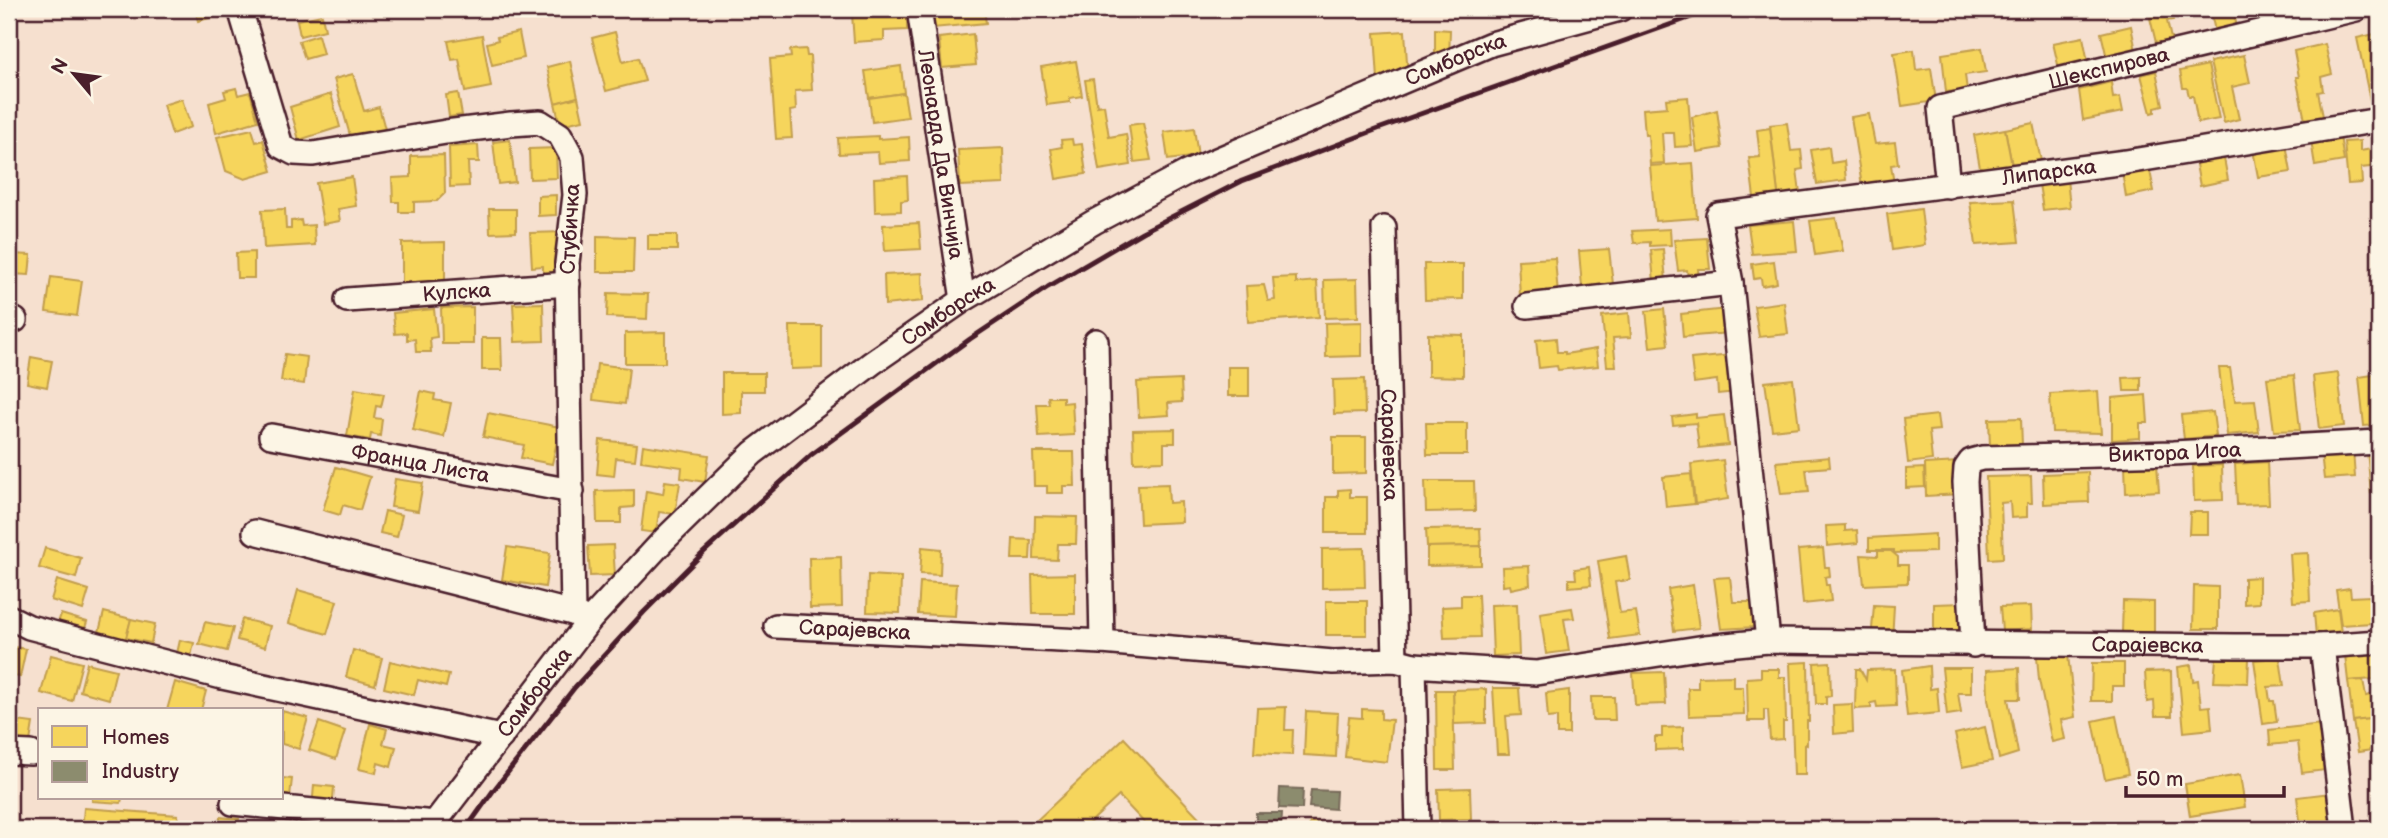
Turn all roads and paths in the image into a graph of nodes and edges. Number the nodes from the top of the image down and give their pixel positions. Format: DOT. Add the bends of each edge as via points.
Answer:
graph roads {
  1 [pos="240,9"];
  2 [pos="919,9"];
  3 [pos="1619,9"];
  4 [pos="2356,9"];
  5 [pos="2379,120"];
  6 [pos="1948,186"];
  7 [pos="1384,228"];
  8 [pos="1731,283"];
  9 [pos="568,284"];
  10 [pos="347,300"];
  11 [pos="963,300"];
  12 [pos="1527,306"];
  13 [pos="1096,341"];
  14 [pos="271,436"];
  15 [pos="2379,442"];
  16 [pos="572,491"];
  17 [pos="255,532"];
  18 [pos="9,617"];
  19 [pos="581,617"];
  20 [pos="776,626"];
  21 [pos="1768,641"];
  22 [pos="1102,642"];
  23 [pos="2379,642"];
  24 [pos="1973,645"];
  25 [pos="2322,646"];
  26 [pos="1405,663"];
  27 [pos="501,737"];
  28 [pos="233,803"];
  29 [pos="433,826"];
  30 [pos="1418,829"];
  31 [pos="2343,829"];
  1 -- 9 [label="street, Стубичка" via="281,146 294,153 540,122 560,135 572,157 575,195"];
  2 -- 11 [label="street, Леонарда Да Винчија"];
  3 -- 11 [label="street, Сомборска" via="1492,44 1186,173"];
  4 -- 6 [label="street, Шекспирова" via="1940,108"];
  5 -- 6 [label="street, Липарска"];
  6 -- 8 [label="street, Липарска" via="1718,215"];
  7 -- 26 [label="street, Сарајевска"];
  8 -- 12 [label="street"];
  8 -- 21 [label="street"];
  9 -- 10 [label="street, Кулска"];
  9 -- 16 [label="street, Стубичка"];
  11 -- 19 [label="street, Сомборска" via="753,453"];
  13 -- 22 [label="street"];
  14 -- 16 [label="street, Франца Листа"];
  15 -- 24 [label="street, Виктора Игоа" via="1970,461 1965,482"];
  16 -- 19 [label="street, Стубичка"];
  17 -- 19 [label="street"];
  18 -- 27 [label="street" via="29,627 222,677"];
  19 -- 27 [label="street, Сомборска"];
  20 -- 22 [label="street, Сарајевска"];
  21 -- 24 [label="street, Сарајевска"];
  21 -- 26 [label="street, Сарајевска" via="1536,673"];
  22 -- 26 [label="street, Сарајевска" via="1333,662"];
  23 -- 25 [label="street, Сарајевска"];
  24 -- 25 [label="street, Сарајевска"];
  25 -- 31 [label="street"];
  26 -- 30 [label="street, Сарајевска"];
  27 -- 29 [label="street, Сомборска"];
  28 -- 29 [label="street"];
}
